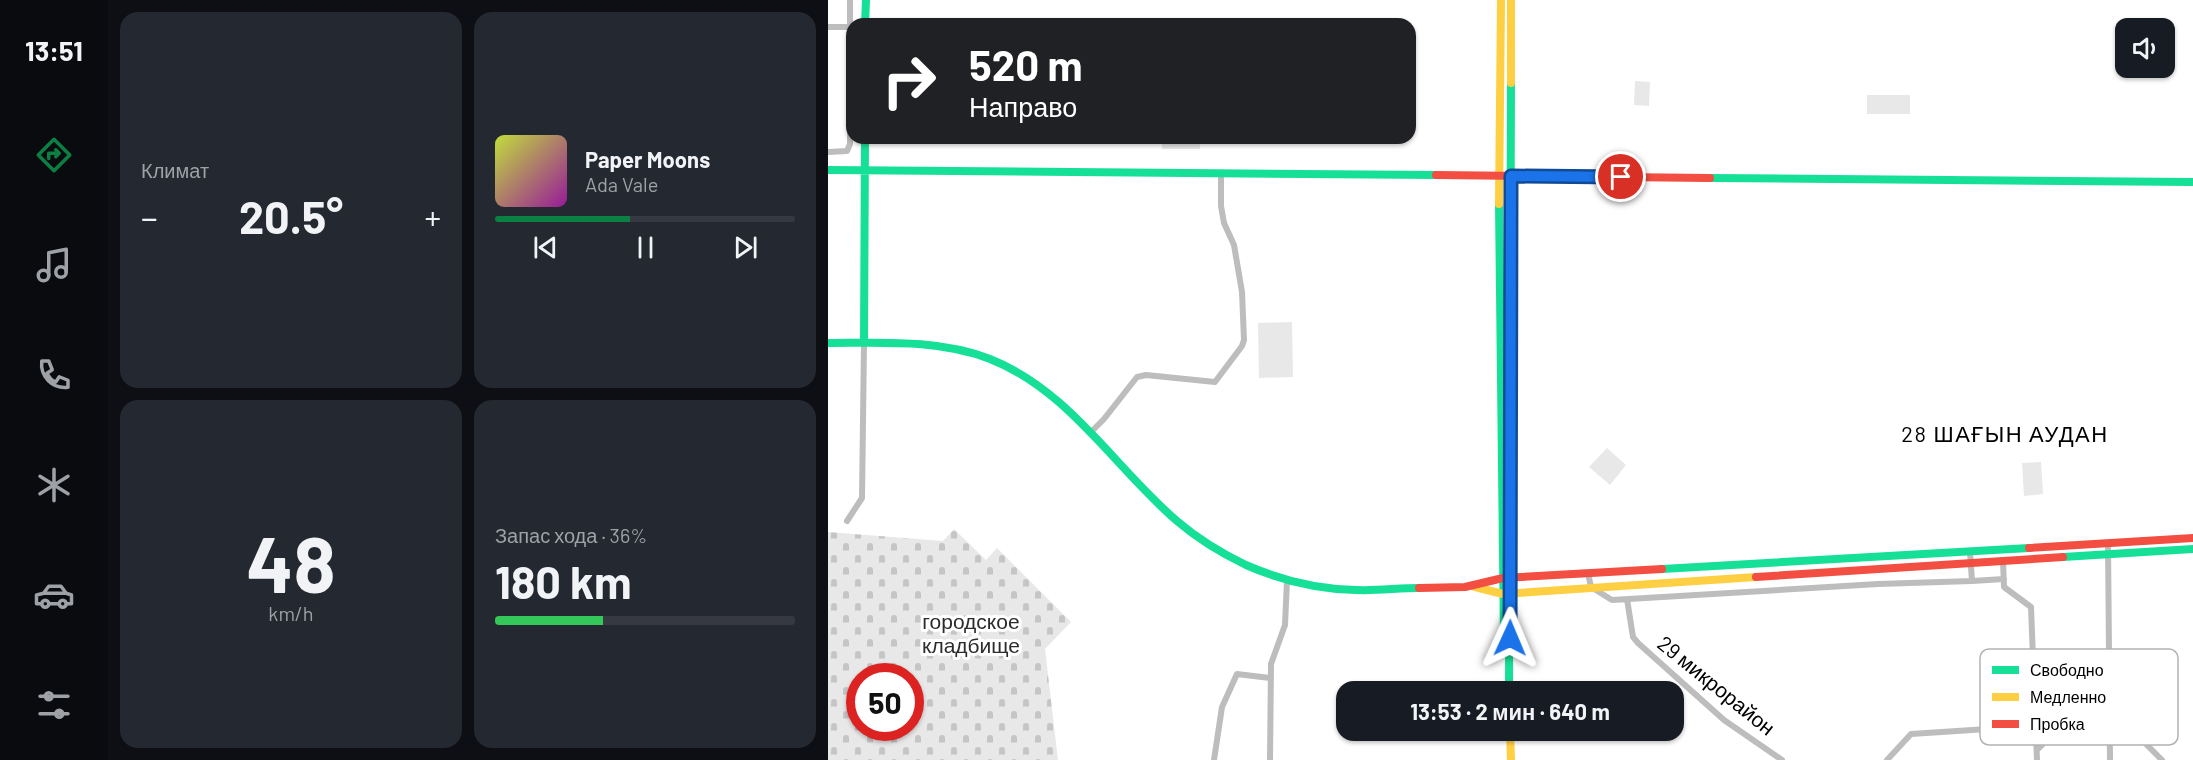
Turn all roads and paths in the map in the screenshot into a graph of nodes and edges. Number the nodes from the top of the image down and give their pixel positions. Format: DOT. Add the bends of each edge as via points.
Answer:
graph roads {
  1 [pos="850,0"];
  2 [pos="866,0"];
  3 [pos="1501,0"];
  4 [pos="1511,0"];
  5 [pos="851,18"];
  6 [pos="865,18"];
  7 [pos="828,27"];
  8 [pos="846,27"];
  9 [pos="850,144"];
  10 [pos="865,144"];
  11 [pos="828,152"];
  12 [pos="828,170"];
  13 [pos="864,171"];
  14 [pos="1221,174"];
  15 [pos="1499,176"];
  16 [pos="1511,176"];
  17 [pos="2193,182"];
  18 [pos="828,343"];
  19 [pos="864,343"];
  20 [pos="1091,432"];
  21 [pos="846,521"];
  22 [pos="2193,538"];
  23 [pos="2108,544"];
  24 [pos="2193,549"];
  25 [pos="1970,552"];
  26 [pos="2109,554"];
  27 [pos="2003,560"];
  28 [pos="1971,562"];
  29 [pos="1588,573"];
  30 [pos="1507,578"];
  31 [pos="2004,579"];
  32 [pos="1287,580"];
  33 [pos="1972,581"];
  34 [pos="1471,586"];
  35 [pos="1591,587"];
  36 [pos="1507,593"];
  37 [pos="1627,599"];
  38 [pos="2033,649"];
  39 [pos="2109,649"];
  40 [pos="1270,678"];
  41 [pos="1507,681"];
  42 [pos="1980,730"];
  43 [pos="1505,741"];
  44 [pos="1510,741"];
  45 [pos="2037,745"];
  46 [pos="2042,745"];
  47 [pos="2147,745"];
  48 [pos="2037,750"];
  49 [pos="1214,760"];
  50 [pos="1270,760"];
  51 [pos="1505,760"];
  52 [pos="1511,760"];
  53 [pos="1782,760"];
  54 [pos="1887,760"];
  55 [pos="2037,760"];
  56 [pos="2162,760"];
  1 -- 5 [label="street"];
  2 -- 6 [label="main road"];
  3 -- 15 [label="main road"];
  4 -- 16 [label="main road"];
  7 -- 8 [label="street"];
  9 -- 11 [label="street" via="846,151"];
  10 -- 13 [label="main road"];
  12 -- 13 [label="main road"];
  13 -- 14 [label="main road"];
  13 -- 19 [label="main road"];
  14 -- 15 [label="main road"];
  14 -- 20 [label="street" via="1224,223 1234,245 1242,292 1242,346 1215,382 1137,377"];
  15 -- 16 [label="main road"];
  15 -- 30 [label="main road" via="1501,532"];
  16 -- 17 [label="main road"];
  16 -- 30 [label="main road"];
  18 -- 19 [label="main road"];
  19 -- 20 [label="main road" via="962,350 990,359 1052,398"];
  19 -- 21 [label="street" via="862,498"];
  20 -- 32 [label="main road" via="1180,525 1240,563"];
  22 -- 23 [label="main road"];
  23 -- 25 [label="main road"];
  23 -- 26 [label="street"];
  24 -- 26 [label="main road"];
  25 -- 28 [label="street"];
  25 -- 29 [label="main road"];
  26 -- 27 [label="main road"];
  26 -- 39 [label="street"];
  27 -- 28 [label="main road"];
  27 -- 31 [label="street"];
  28 -- 33 [label="street"];
  28 -- 35 [label="main road"];
  29 -- 30 [label="main road"];
  29 -- 35 [label="street"];
  30 -- 34 [label="main road"];
  30 -- 36 [label="main road"];
  31 -- 33 [label="street"];
  31 -- 38 [label="street" via="2004,587 2031,607"];
  32 -- 34 [label="main road" via="1354,590"];
  32 -- 40 [label="street" via="1285,625"];
  33 -- 37 [label="street"];
  34 -- 36 [label="main road"];
  35 -- 36 [label="main road"];
  35 -- 37 [label="street" via="1612,600"];
  36 -- 41 [label="main road"];
  37 -- 53 [label="street, 29 микрорайон" via="1633,637 1638,643 1725,720"];
  40 -- 49 [label="street" via="1237,674 1222,707"];
  40 -- 50 [label="street"];
  42 -- 54 [label="street" via="1911,734"];
  43 -- 51 [label="main road"];
  44 -- 52 [label="main road"];
  45 -- 48 [label="street"];
  46 -- 48 [label="street"];
  47 -- 56 [label="street"];
  48 -- 55 [label="street"];
}
